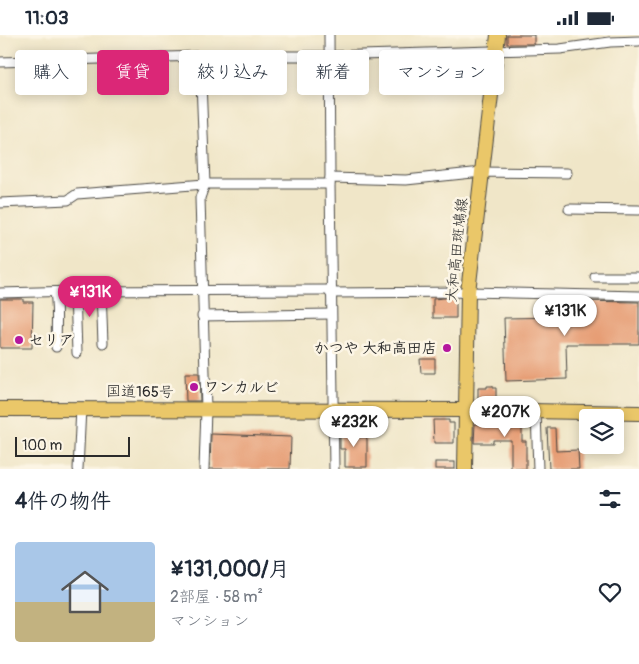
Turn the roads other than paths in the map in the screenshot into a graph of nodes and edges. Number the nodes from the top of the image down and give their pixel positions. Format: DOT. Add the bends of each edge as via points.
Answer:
graph roads {
  1 [pos="329,35"];
  2 [pos="498,35"];
  3 [pos="639,41"];
  4 [pos="329,50"];
  5 [pos="496,50"];
  6 [pos="504,51"];
  7 [pos="179,57"];
  8 [pos="0,62"];
  9 [pos="202,95"];
  10 [pos="329,95"];
  11 [pos="491,95"];
  12 [pos="482,172"];
  13 [pos="567,173"];
  14 [pos="330,181"];
  15 [pos="205,185"];
  16 [pos="0,203"];
  17 [pos="569,209"];
  18 [pos="639,210"];
  19 [pos="595,277"];
  20 [pos="639,277"];
  21 [pos="76,291"];
  22 [pos="101,291"];
  23 [pos="202,291"];
  24 [pos="55,292"];
  25 [pos="330,292"];
  26 [pos="468,292"];
  27 [pos="0,293"];
  28 [pos="639,296"];
  29 [pos="331,314"];
  30 [pos="202,316"];
  31 [pos="103,343"];
  32 [pos="56,347"];
  33 [pos="77,353"];
  34 [pos="81,408"];
  35 [pos="0,409"];
  36 [pos="206,409"];
  37 [pos="333,410"];
  38 [pos="467,410"];
  39 [pos="536,412"];
  40 [pos="639,413"];
  41 [pos="78,469"];
  42 [pos="204,469"];
  43 [pos="334,469"];
  44 [pos="465,469"];
  45 [pos="538,469"];
  1 -- 4 [label="street"];
  2 -- 5 [label="main road, 大和高田斑鳩線"];
  3 -- 6 [label="street"];
  7 -- 8 [label="street"];
  9 -- 15 [label="street"];
  10 -- 14 [label="street"];
  11 -- 12 [label="main road, 大和高田斑鳩線"];
  12 -- 13 [label="street"];
  12 -- 14 [label="street" via="406,180"];
  12 -- 26 [label="main road, 大和高田斑鳩線"];
  14 -- 15 [label="street"];
  14 -- 25 [label="street"];
  15 -- 16 [label="street" via="77,194 68,201"];
  15 -- 23 [label="street" via="200,198"];
  17 -- 18 [label="street"];
  19 -- 20 [label="street"];
  21 -- 22 [label="street"];
  21 -- 24 [label="street"];
  21 -- 33 [label="street"];
  22 -- 23 [label="street"];
  22 -- 31 [label="street"];
  23 -- 25 [label="street"];
  23 -- 30 [label="street"];
  24 -- 27 [label="street"];
  24 -- 32 [label="street"];
  25 -- 26 [label="street"];
  25 -- 29 [label="street"];
  26 -- 28 [label="street"];
  26 -- 38 [label="main road, 大和高田斑鳩線"];
  29 -- 30 [label="street"];
  29 -- 37 [label="street"];
  30 -- 36 [label="street"];
  34 -- 35 [label="main road, 国道165号"];
  34 -- 36 [label="main road, 国道165号"];
  34 -- 41 [label="street"];
  36 -- 37 [label="main road, 国道165号"];
  36 -- 42 [label="street"];
  37 -- 38 [label="main road, 国道165号"];
  37 -- 43 [label="street"];
  38 -- 39 [label="main road, 国道165号"];
  38 -- 44 [label="main road, 大和高田斑鳩線"];
  39 -- 40 [label="main road, 国道165号"];
  39 -- 45 [label="street"];
}
